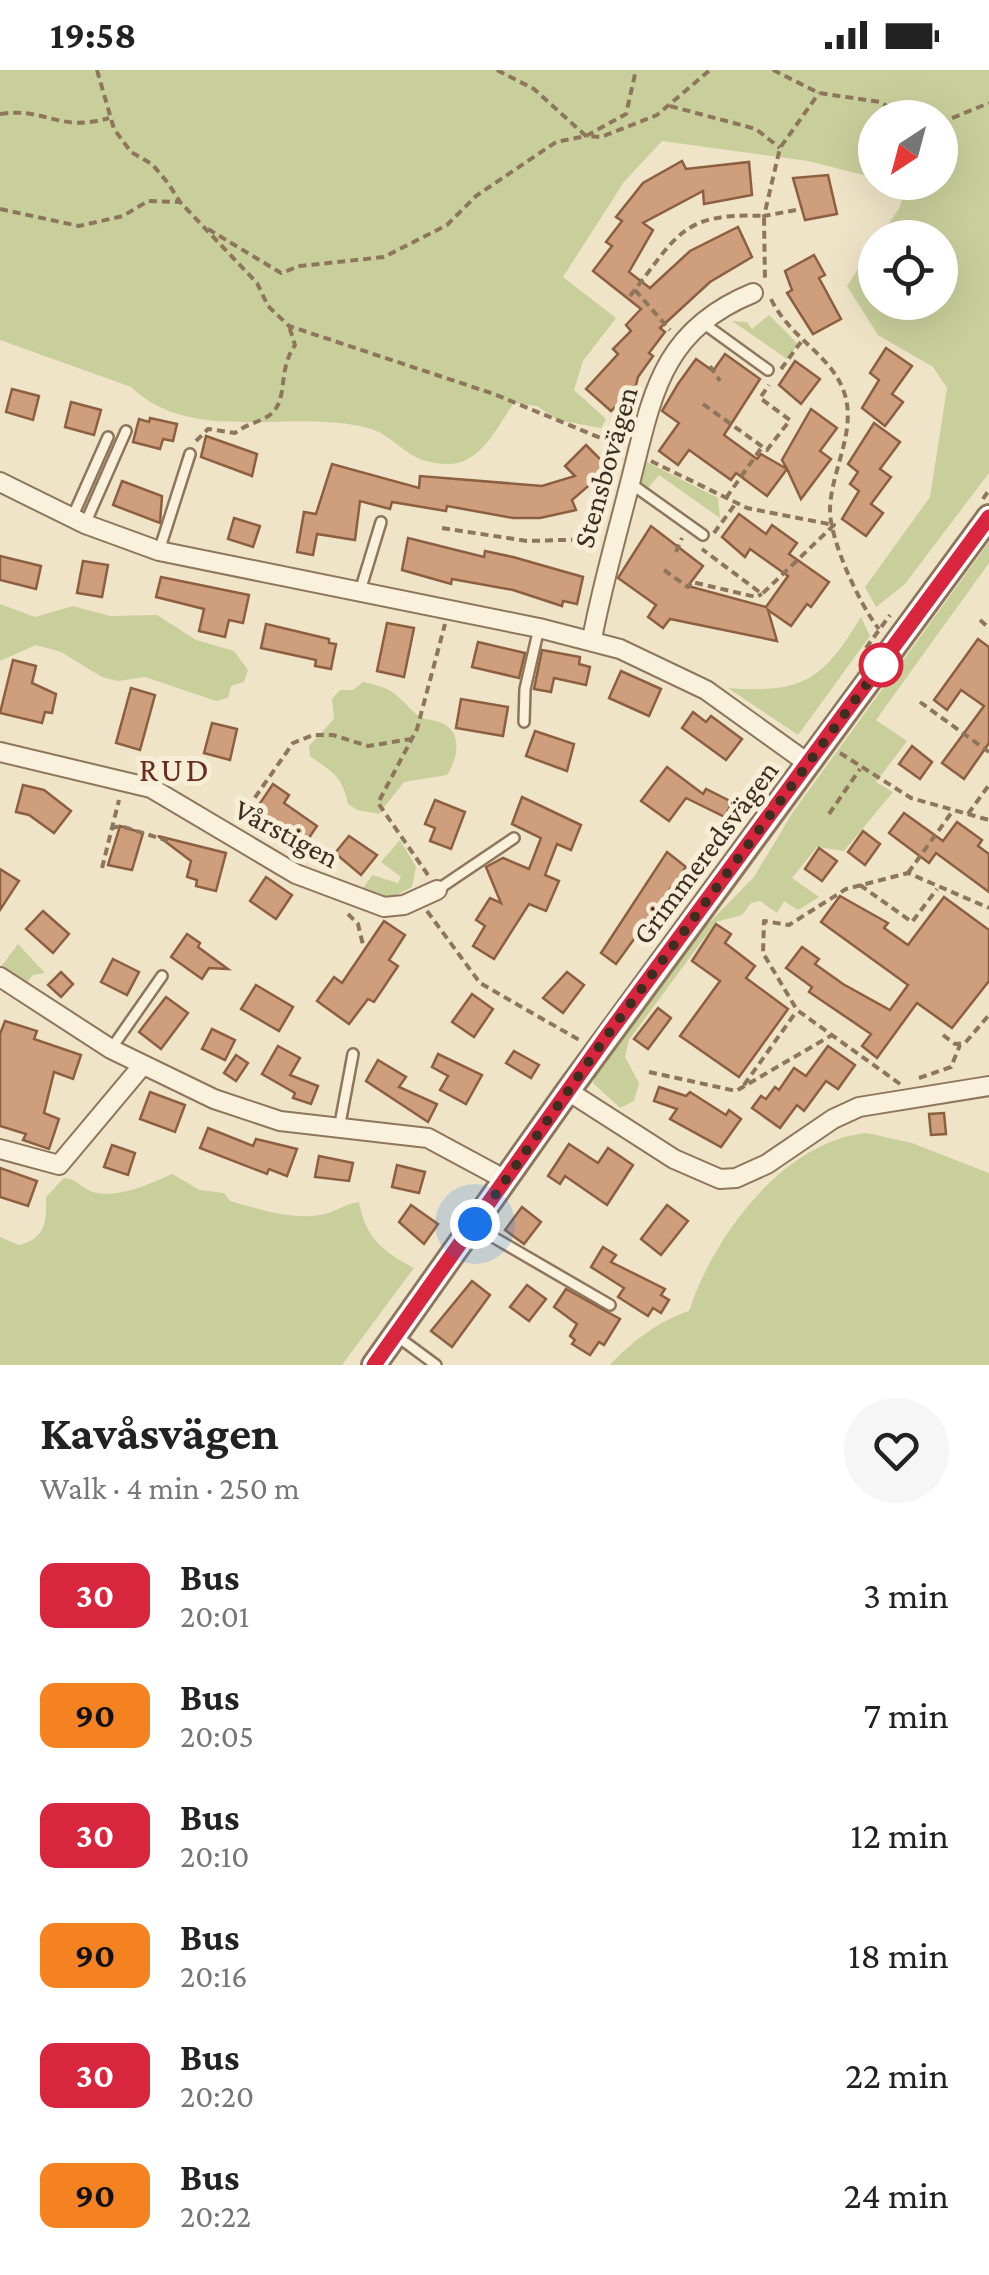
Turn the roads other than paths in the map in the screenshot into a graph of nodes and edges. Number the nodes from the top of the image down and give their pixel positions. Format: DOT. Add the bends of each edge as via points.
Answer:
graph roads {
  1 [pos="753,293"];
  2 [pos="703,323"];
  3 [pos="768,370"];
  4 [pos="126,432"];
  5 [pos="108,437"];
  6 [pos="190,454"];
  7 [pos="630,483"];
  8 [pos="1,488"];
  9 [pos="989,517"];
  10 [pos="79,521"];
  11 [pos="381,522"];
  12 [pos="703,535"];
  13 [pos="159,551"];
  14 [pos="360,592"];
  15 [pos="539,628"];
  16 [pos="592,639"];
  17 [pos="524,722"];
  18 [pos="0,752"];
  19 [pos="808,764"];
  20 [pos="514,838"];
  21 [pos="437,890"];
  22 [pos="162,976"];
  23 [pos="0,977"];
  24 [pos="110,1049"];
  25 [pos="353,1054"];
  26 [pos="142,1066"];
  27 [pos="989,1086"];
  28 [pos="568,1090"];
  29 [pos="339,1129"];
  30 [pos="0,1149"];
  31 [pos="506,1180"];
  32 [pos="474,1226"];
  33 [pos="610,1306"];
  34 [pos="396,1335"];
  35 [pos="374,1365"];
  36 [pos="436,1365"];
  1 -- 2 [label="street, Stensbovägen"];
  2 -- 3 [label="lane"];
  2 -- 7 [label="street, Stensbovägen" via="649,398"];
  4 -- 10 [label="lane"];
  5 -- 10 [label="lane"];
  6 -- 13 [label="lane"];
  7 -- 12 [label="lane"];
  7 -- 16 [label="street, Stensbovägen"];
  8 -- 10 [label="street"];
  9 -- 19 [label="street, Grimmeredsvägen"];
  10 -- 13 [label="street"];
  11 -- 14 [label="lane"];
  13 -- 14 [label="street"];
  14 -- 15 [label="street"];
  15 -- 16 [label="street"];
  15 -- 17 [label="lane"];
  16 -- 19 [label="street" via="706,690"];
  18 -- 21 [label="street, Vårstigen" via="166,794 296,874 384,907"];
  19 -- 28 [label="street, Grimmeredsvägen"];
  20 -- 21 [label="lane"];
  22 -- 24 [label="lane"];
  23 -- 24 [label="street"];
  24 -- 26 [label="street"];
  25 -- 29 [label="lane"];
  26 -- 29 [label="street" via="249,1112"];
  26 -- 30 [label="street" via="59,1164"];
  27 -- 28 [label="street" via="859,1108 736,1178 674,1159"];
  28 -- 31 [label="street, Grimmeredsvägen"];
  29 -- 31 [label="street" via="428,1138"];
  31 -- 32 [label="street, Grimmeredsvägen"];
  32 -- 33 [label="lane"];
  32 -- 34 [label="street, Grimmeredsvägen"];
  34 -- 35 [label="street, Grimmeredsvägen"];
  34 -- 36 [label="lane"];
}
